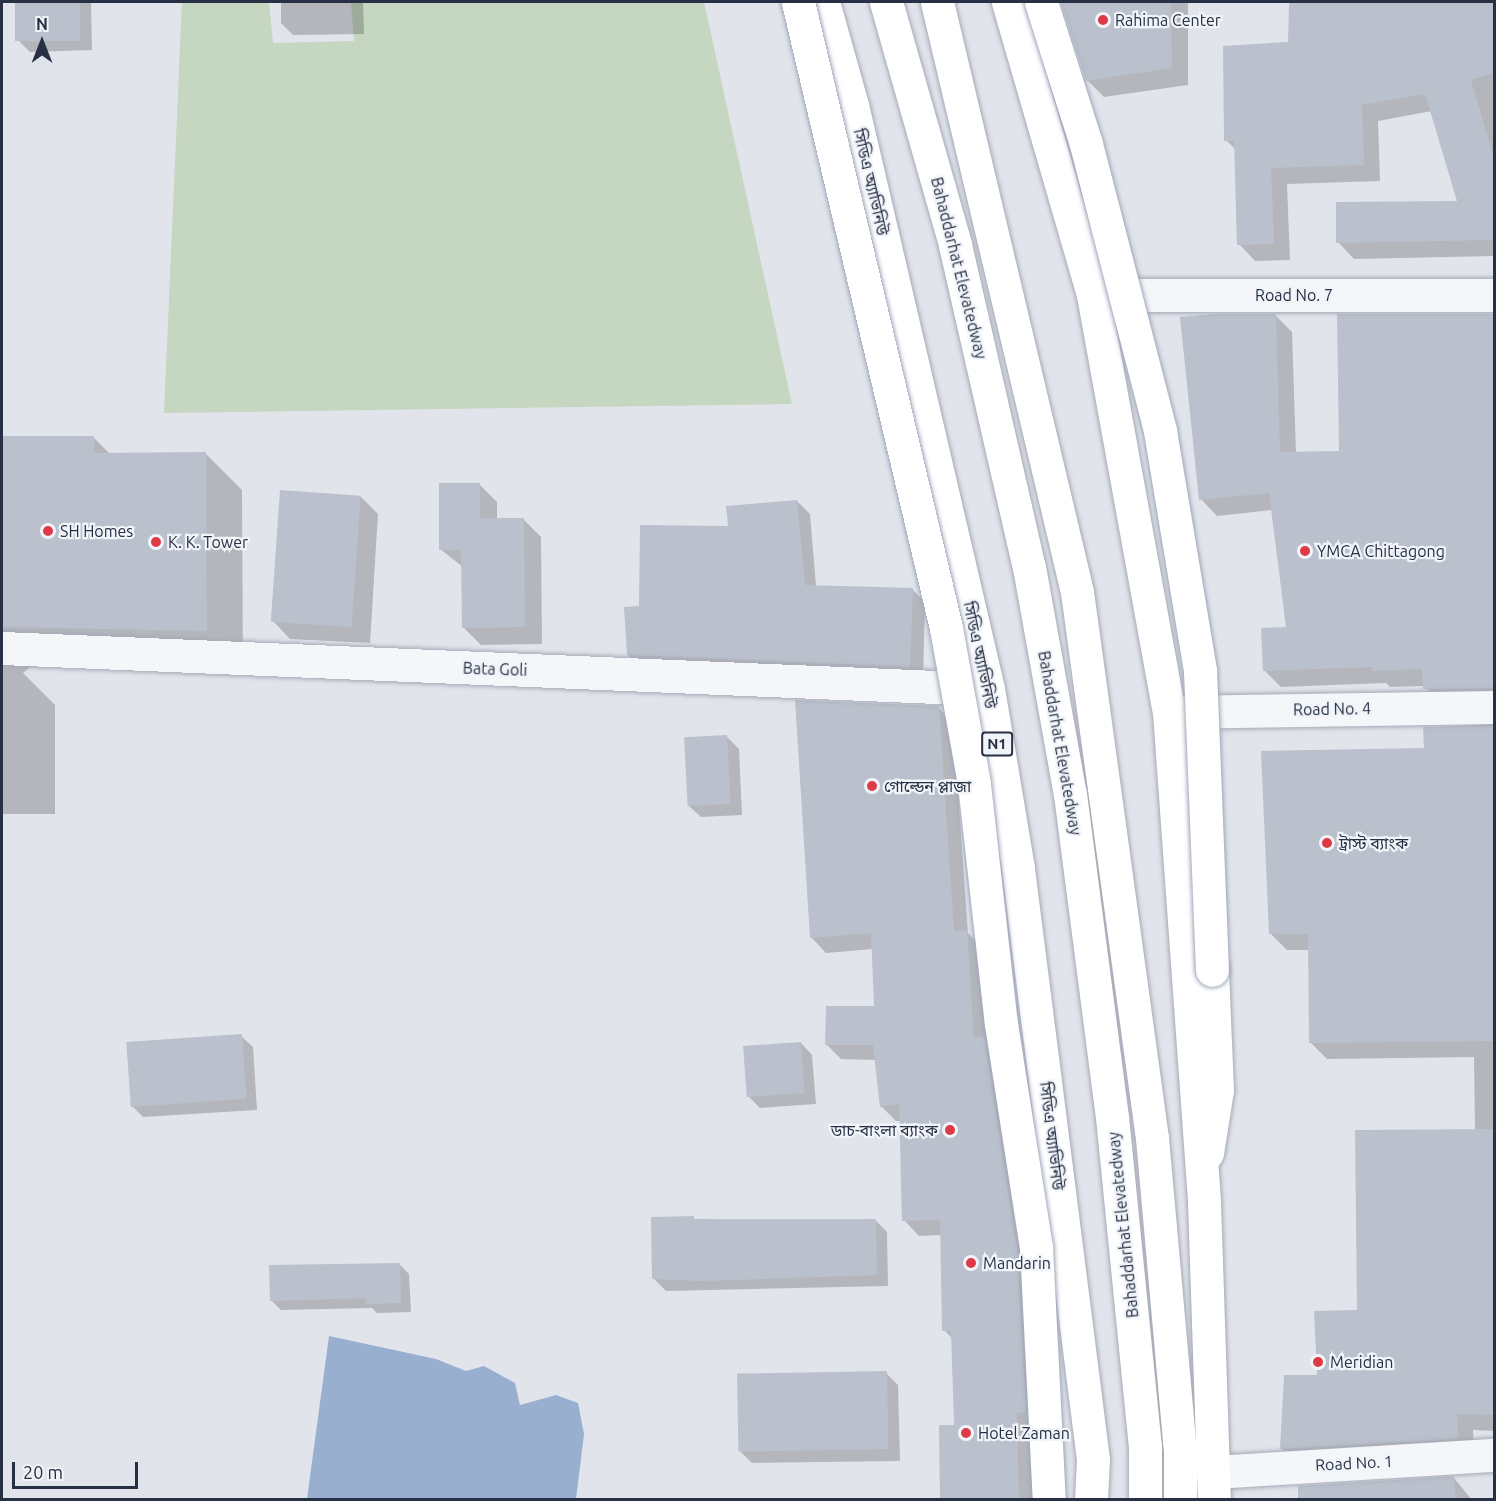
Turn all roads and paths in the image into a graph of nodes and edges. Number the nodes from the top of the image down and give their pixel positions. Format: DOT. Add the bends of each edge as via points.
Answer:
graph roads {
  1 [pos="798,2"];
  2 [pos="823,2"];
  3 [pos="886,2"];
  4 [pos="937,2"];
  5 [pos="1008,2"];
  6 [pos="1041,2"];
  7 [pos="1093,295"];
  8 [pos="1494,295"];
  9 [pos="2,648"];
  10 [pos="988,689"];
  11 [pos="1494,706"];
  12 [pos="1169,712"];
  13 [pos="1202,1183"];
  14 [pos="1494,1455"];
  15 [pos="1214,1486"];
  16 [pos="1048,1500"];
  17 [pos="1091,1500"];
  18 [pos="1145,1500"];
  19 [pos="1180,1500"];
  1 -- 16 [label="main road, bridge" via="946,628 974,784 1001,1024 1036,1247"];
  2 -- 10 [label="main road, সিডিএ অ্যাভিনিউ / N1" via="852,105"];
  3 -- 18 [label="main road, Bahaddarhat Elevatedway" via="956,245 1029,567 1068,782 1112,1117 1145,1446"];
  4 -- 19 [label="main road" via="1077,592 1152,1138 1180,1449"];
  5 -- 7 [label="main road"];
  6 -- 13 [label="main road, bridge" via="1086,144 1160,431 1200,671 1217,1090"];
  7 -- 8 [label="street, Road No. 7"];
  7 -- 12 [label="main road"];
  9 -- 10 [label="street, Bata Goli"];
  10 -- 17 [label="main road, সিডিএ অ্যাভিনিউ / N1" via="1018,869 1092,1447"];
  11 -- 12 [label="street, Road No. 4"];
  12 -- 13 [label="main road"];
  13 -- 15 [label="main road"];
  14 -- 15 [label="street, Road No. 1"];
}
